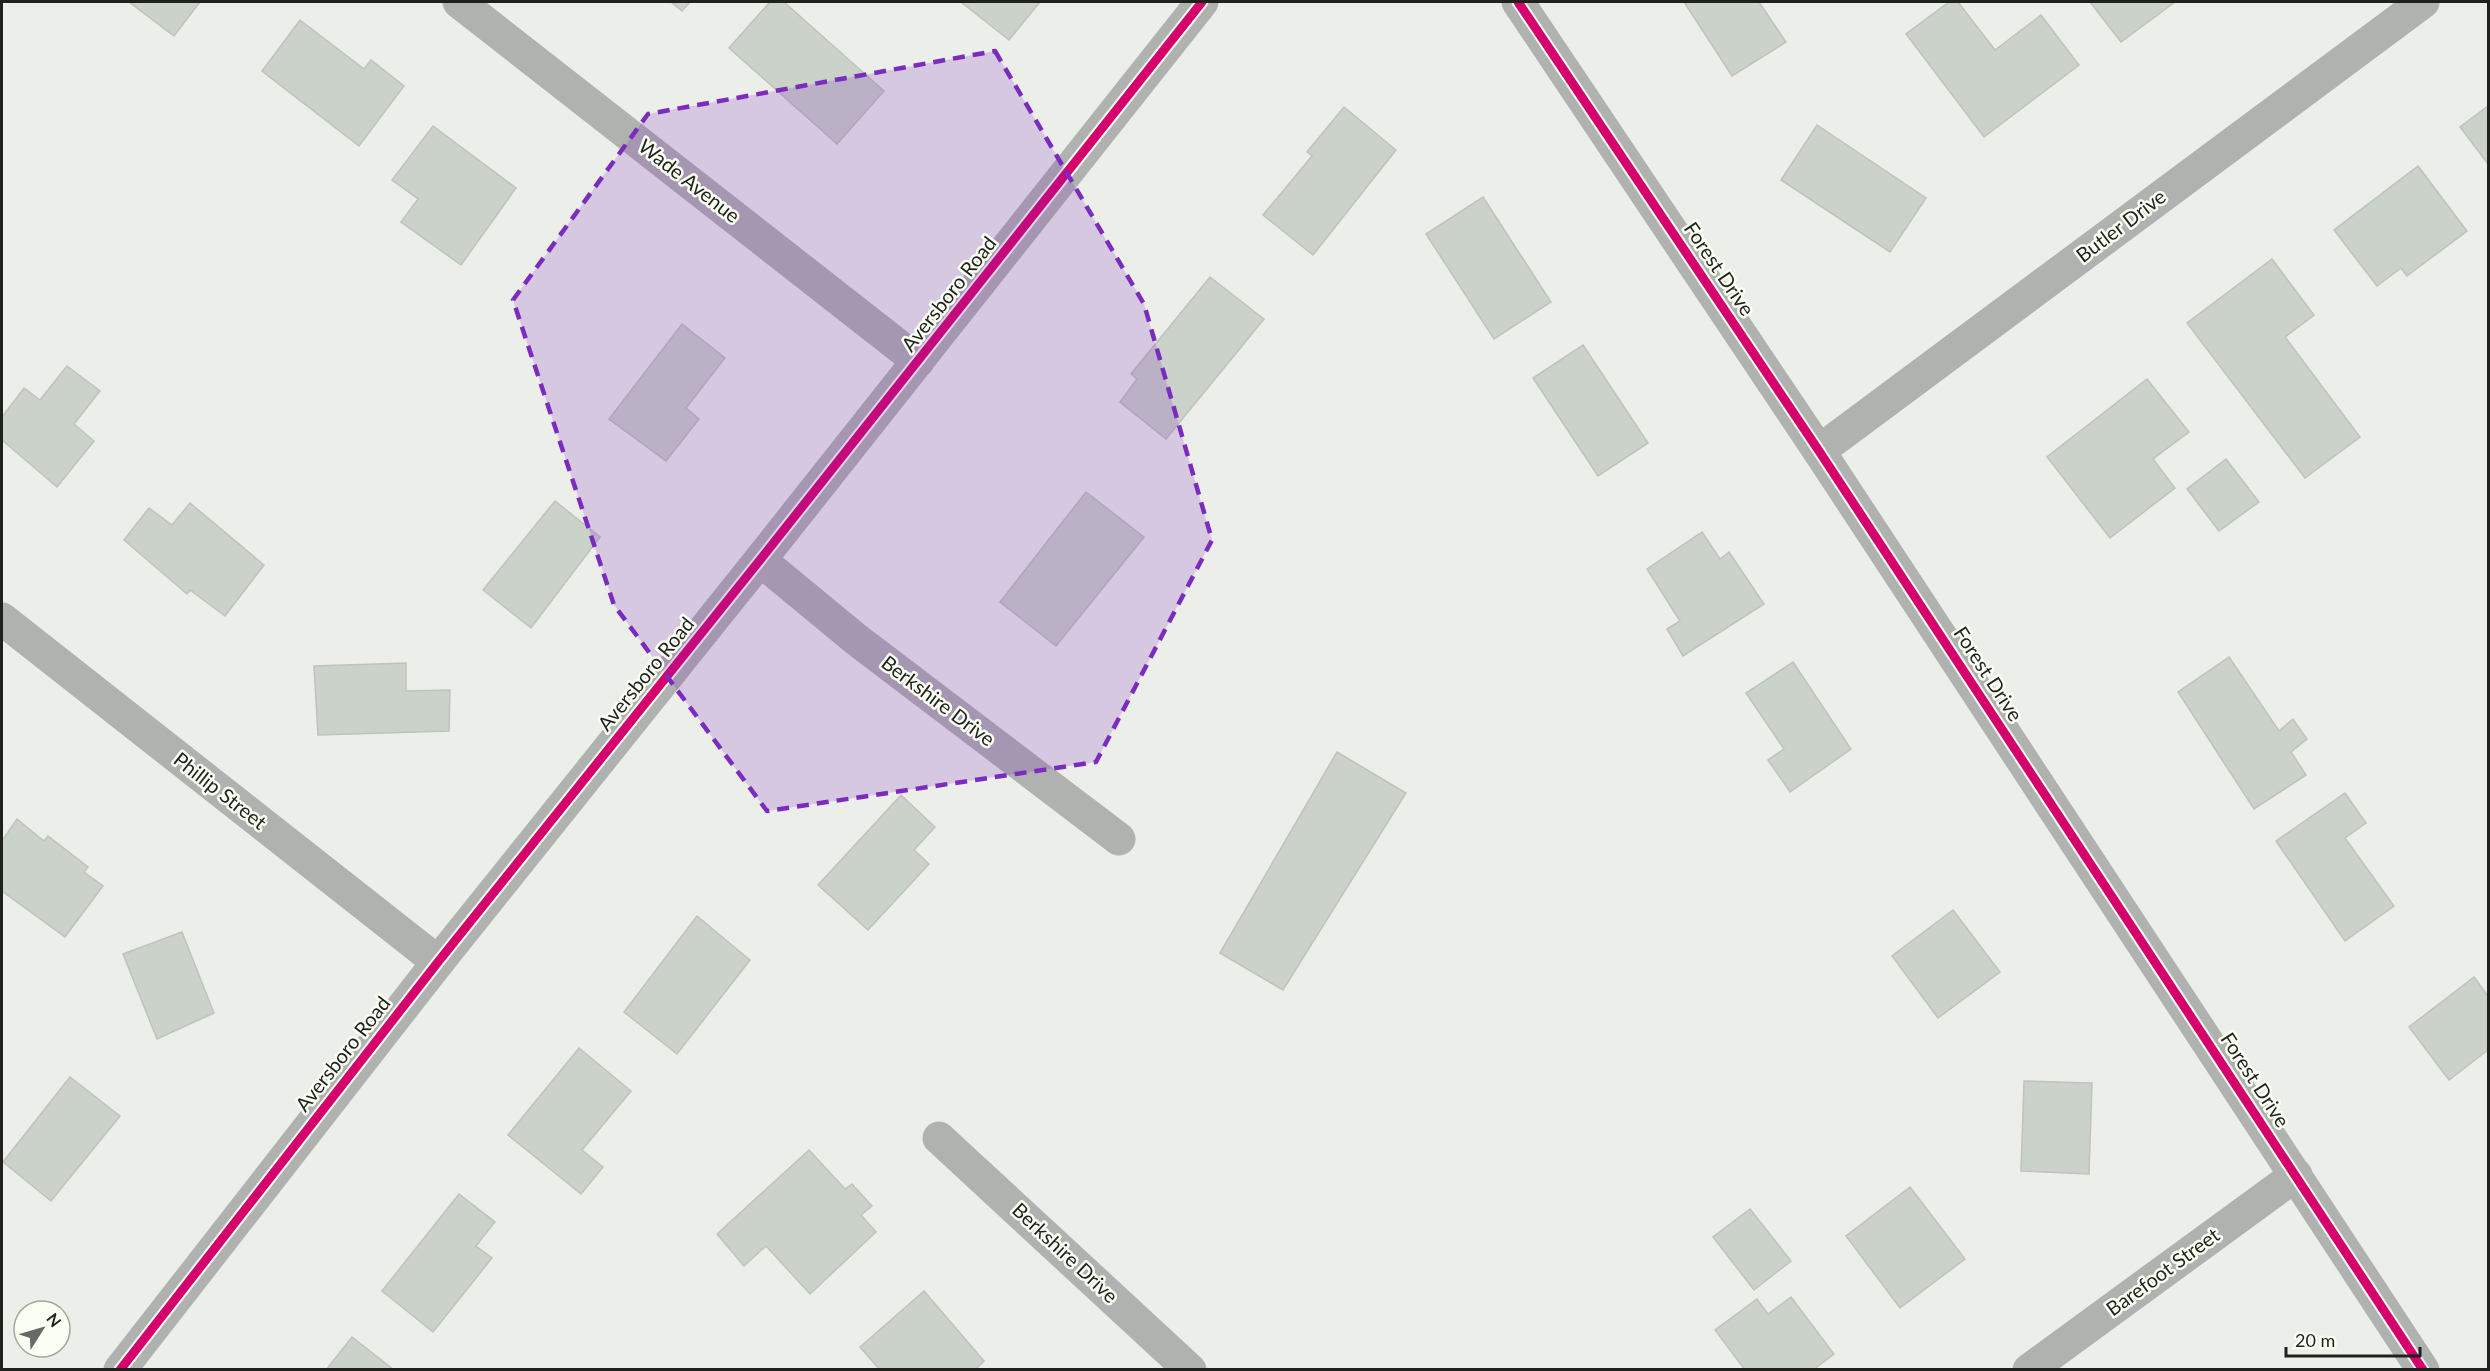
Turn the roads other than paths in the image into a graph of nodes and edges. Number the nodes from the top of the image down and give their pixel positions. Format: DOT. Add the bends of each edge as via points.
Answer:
graph roads {
  1 [pos="459,2"];
  2 [pos="1202,2"];
  3 [pos="1518,2"];
  4 [pos="2423,2"];
  5 [pos="918,361"];
  6 [pos="1819,451"];
  7 [pos="760,561"];
  8 [pos="2,620"];
  9 [pos="1119,838"];
  10 [pos="438,962"];
  11 [pos="939,1138"];
  12 [pos="2296,1175"];
  13 [pos="120,1370"];
  14 [pos="1191,1370"];
  15 [pos="2029,1370"];
  16 [pos="2423,1370"];
  1 -- 5 [label="street, Wade Avenue"];
  2 -- 5 [label="street, Aversboro Road"];
  3 -- 6 [label="street, Forest Drive"];
  4 -- 6 [label="street, Butler Drive"];
  5 -- 7 [label="street, Aversboro Road"];
  6 -- 12 [label="street, Forest Drive"];
  7 -- 9 [label="street, Berkshire Drive"];
  7 -- 10 [label="street, Aversboro Road"];
  8 -- 10 [label="street, Phillip Street"];
  10 -- 13 [label="street, Aversboro Road"];
  11 -- 14 [label="street, Berkshire Drive"];
  12 -- 15 [label="street, Barefoot Street"];
  12 -- 16 [label="street, Forest Drive"];
}
